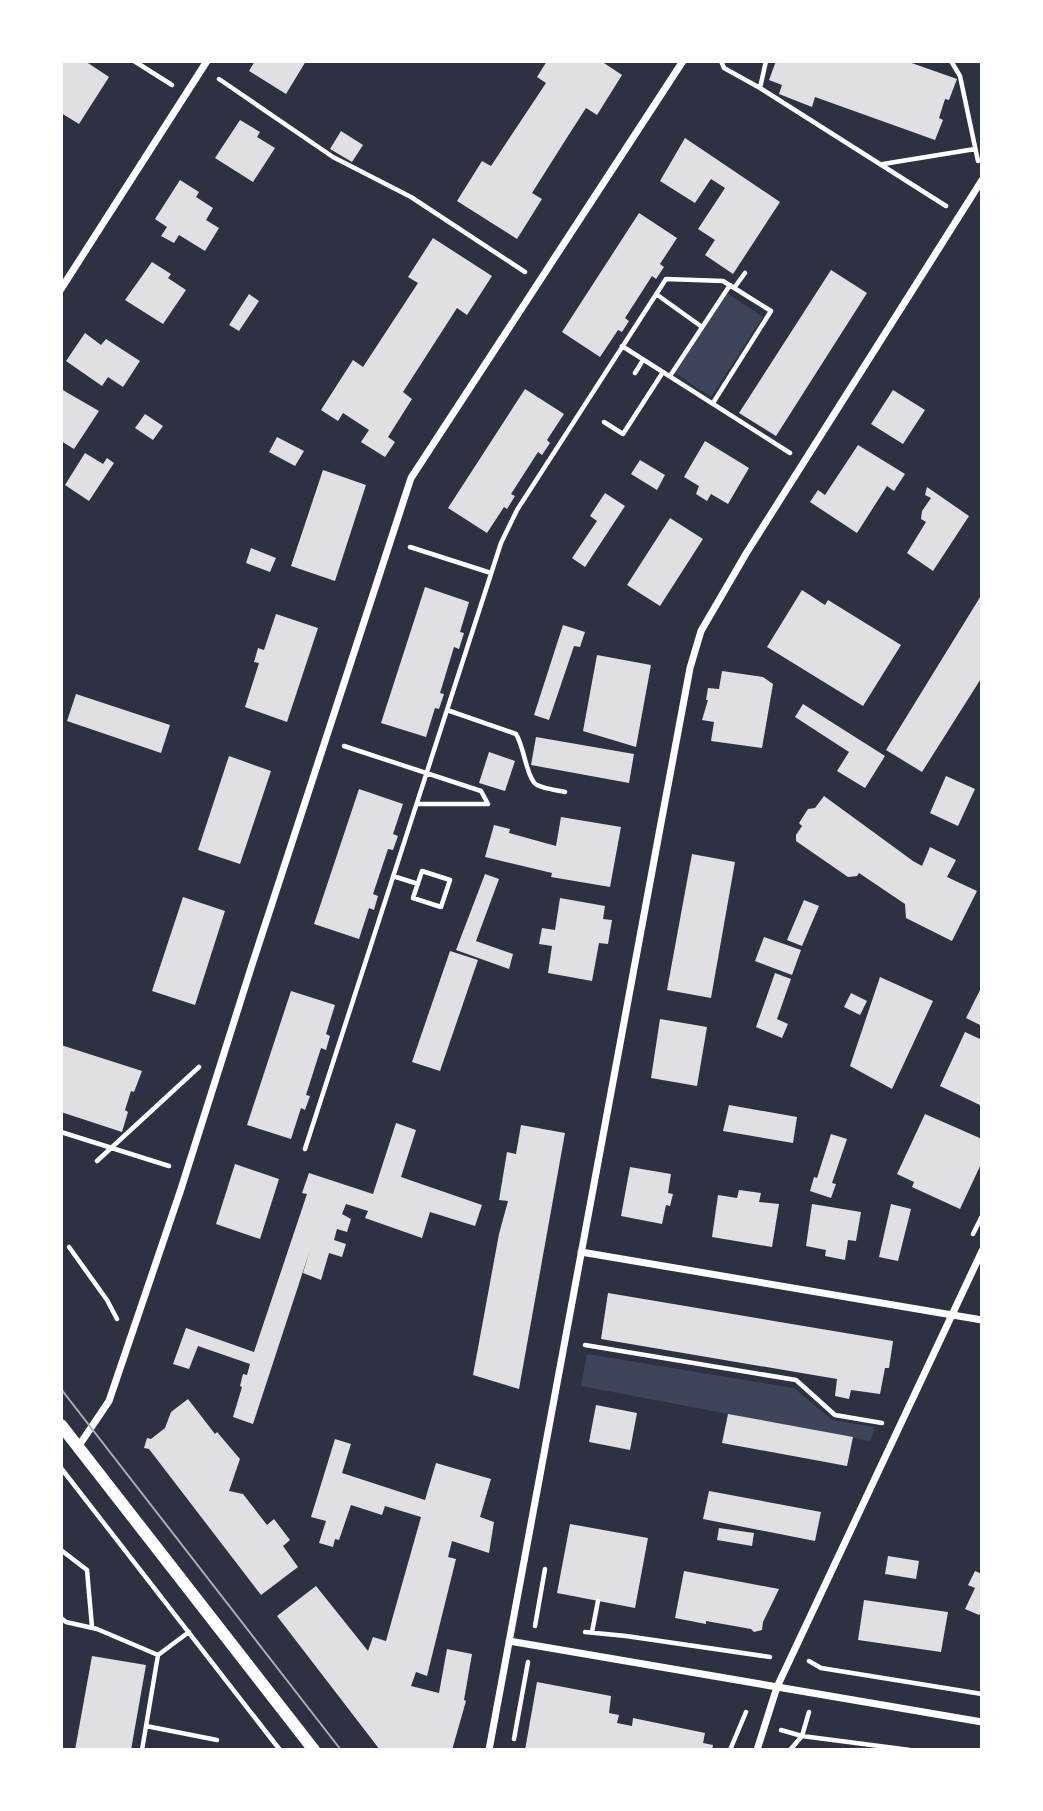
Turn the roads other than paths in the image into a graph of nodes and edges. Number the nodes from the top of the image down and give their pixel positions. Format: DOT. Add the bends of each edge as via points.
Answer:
graph roads {
  1 [pos="207,61"];
  2 [pos="681,64"];
  3 [pos="982,180"];
  4 [pos="61,289"];
  5 [pos="982,1251"];
  6 [pos="581,1252"];
  7 [pos="952,1315"];
  8 [pos="982,1320"];
  9 [pos="61,1425"];
  10 [pos="78,1447"];
  11 [pos="509,1641"];
  12 [pos="777,1687"];
  13 [pos="982,1722"];
  14 [pos="314,1750"];
  15 [pos="489,1750"];
  16 [pos="757,1750"];
  1 -- 4 [label="street"];
  2 -- 10 [label="street" via="411,478 111,1397"];
  3 -- 6 [label="street" via="701,631 690,668"];
  5 -- 7 [label="street"];
  6 -- 7 [label="street"];
  6 -- 11 [label="street"];
  7 -- 8 [label="street"];
  7 -- 12 [label="street"];
  9 -- 10 [label="street"];
  10 -- 14 [label="street"];
  11 -- 12 [label="street"];
  11 -- 15 [label="street"];
  12 -- 13 [label="street"];
  12 -- 16 [label="street"];
}
